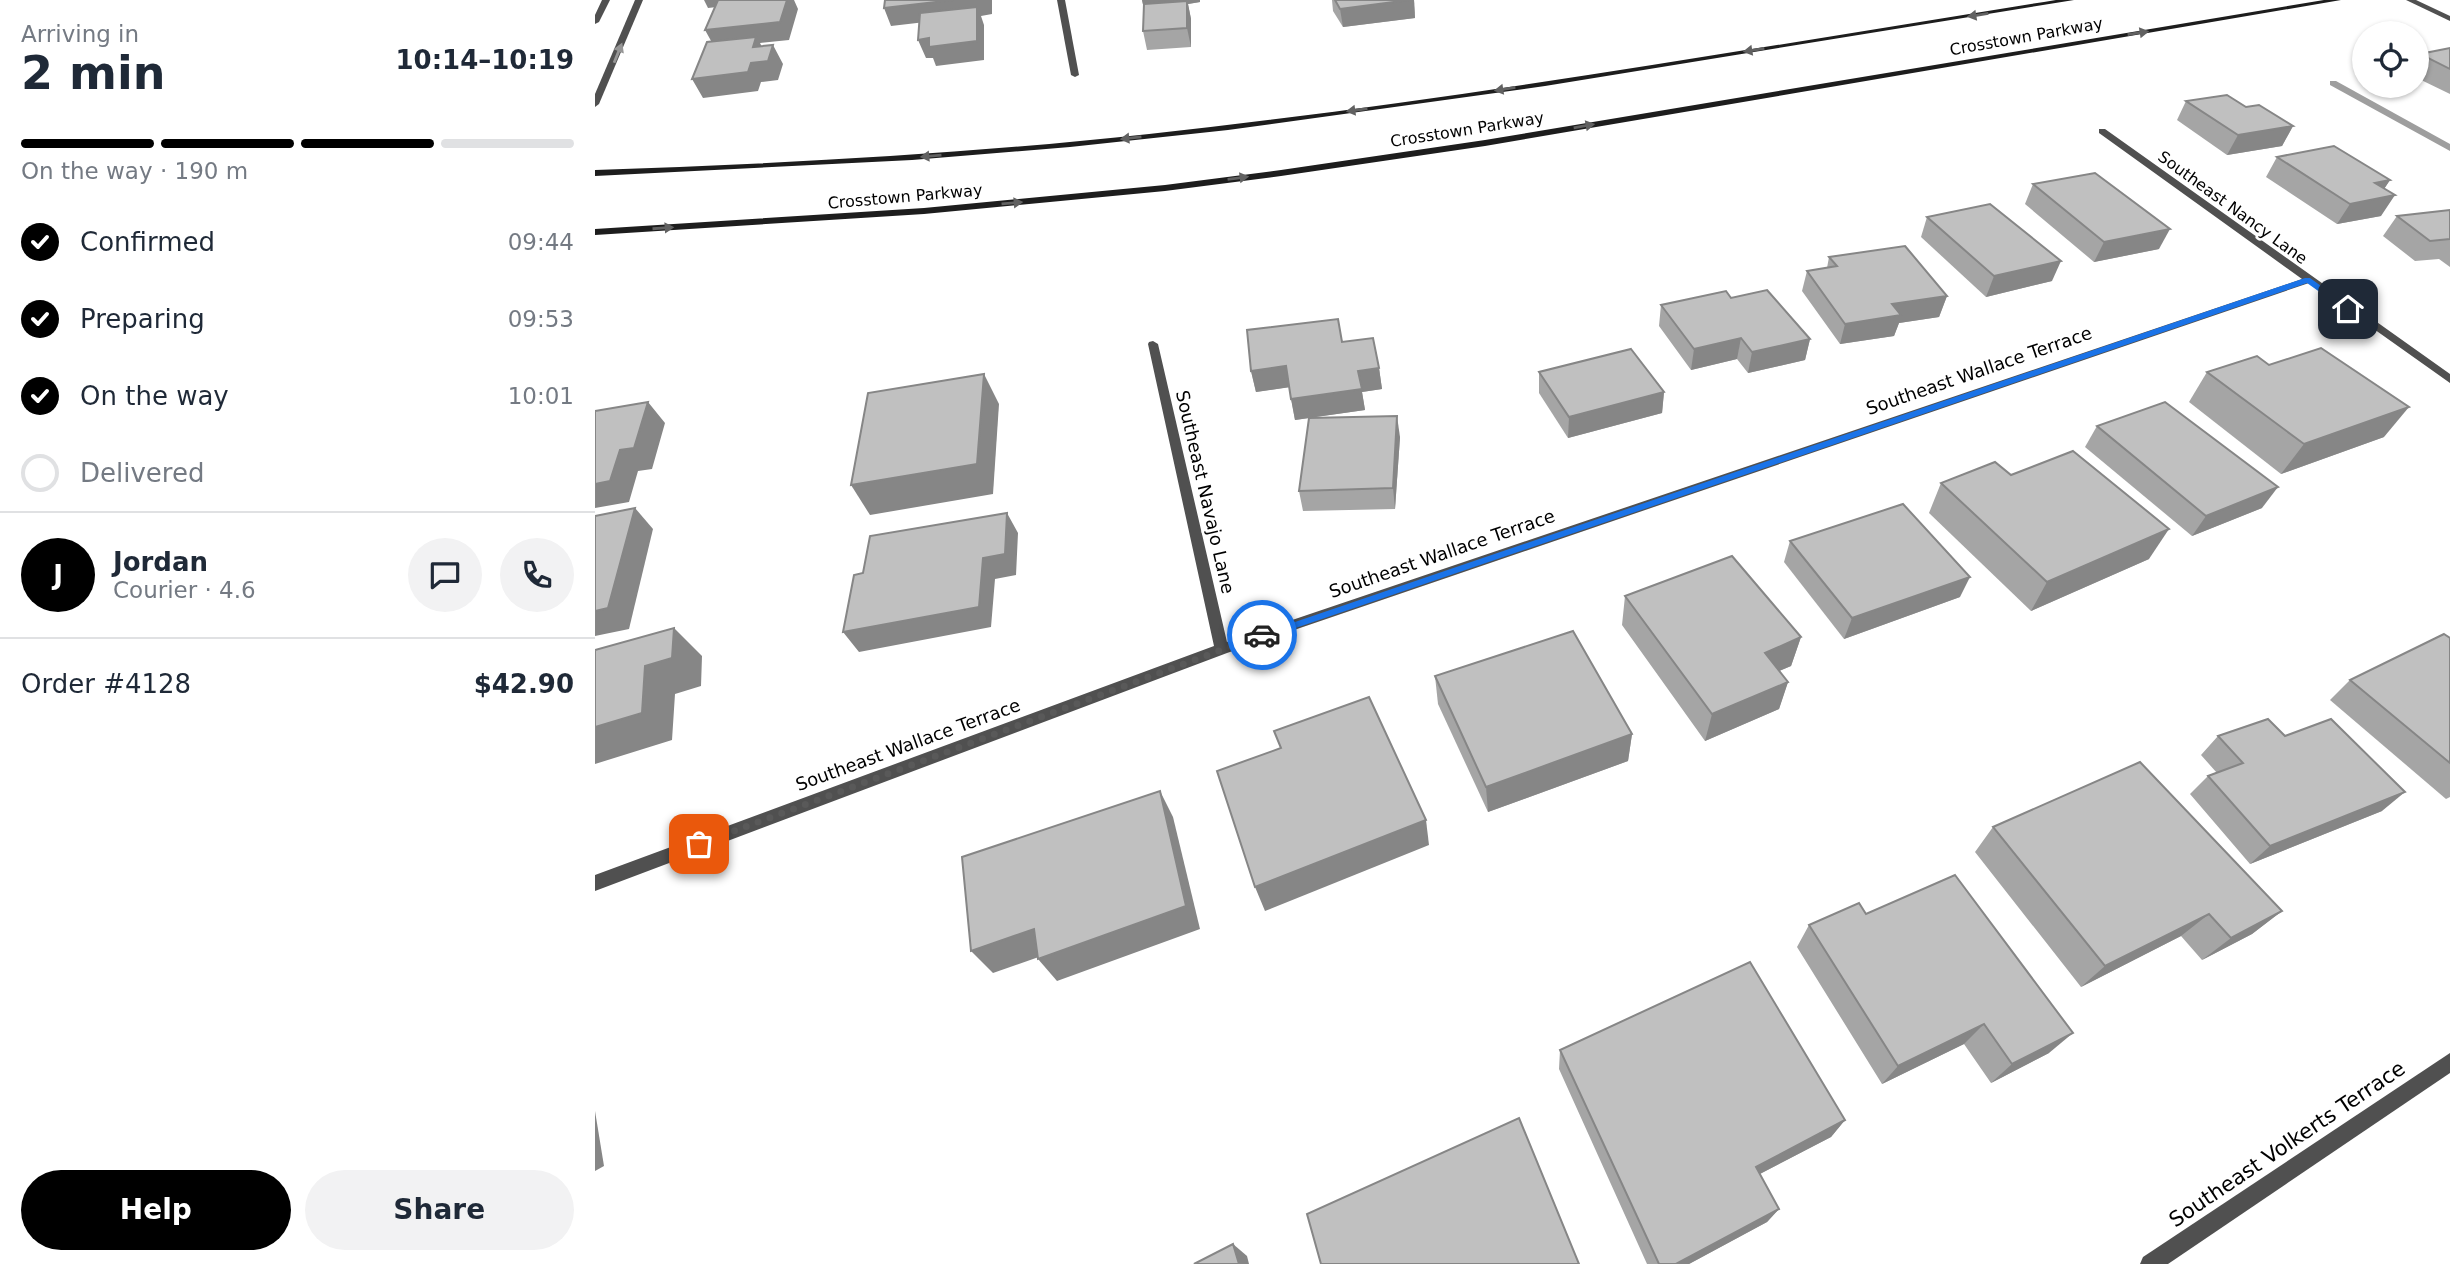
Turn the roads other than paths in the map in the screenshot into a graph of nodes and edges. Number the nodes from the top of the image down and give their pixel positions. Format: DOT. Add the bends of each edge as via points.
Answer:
graph roads {
  1 [pos="605,0"];
  2 [pos="639,0"];
  3 [pos="1061,0"];
  4 [pos="2070,0"];
  5 [pos="2337,0"];
  6 [pos="2410,0"];
  7 [pos="2450,19"];
  8 [pos="595,22"];
  9 [pos="1075,75"];
  10 [pos="595,104"];
  11 [pos="2102,131"];
  12 [pos="595,173"];
  13 [pos="595,232"];
  14 [pos="2308,280"];
  15 [pos="1153,344"];
  16 [pos="2450,379"];
  17 [pos="1222,649"];
  18 [pos="595,883"];
  19 [pos="2450,1062"];
  20 [pos="2150,1264"];
  1 -- 8 [label="street"];
  10 -- 2 [label="street, one-way"];
  3 -- 9 [label="street"];
  4 -- 12 [label="main road, Crosstown Parkway, one-way" via="1425,101 1226,127 919,157"];
  13 -- 5 [label="main road, Crosstown Parkway, one-way" via="937,210 1281,173 1485,144"];
  6 -- 7 [label="street"];
  11 -- 14 [label="street, Southeast Nancy Lane"];
  14 -- 16 [label="street, Southeast Nancy Lane"];
  14 -- 17 [label="street, Southeast Wallace Terrace"];
  15 -- 17 [label="street, Southeast Navajo Lane"];
  17 -- 18 [label="street, Southeast Wallace Terrace"];
  19 -- 20 [label="street, Southeast Volkerts Terrace"];
}
